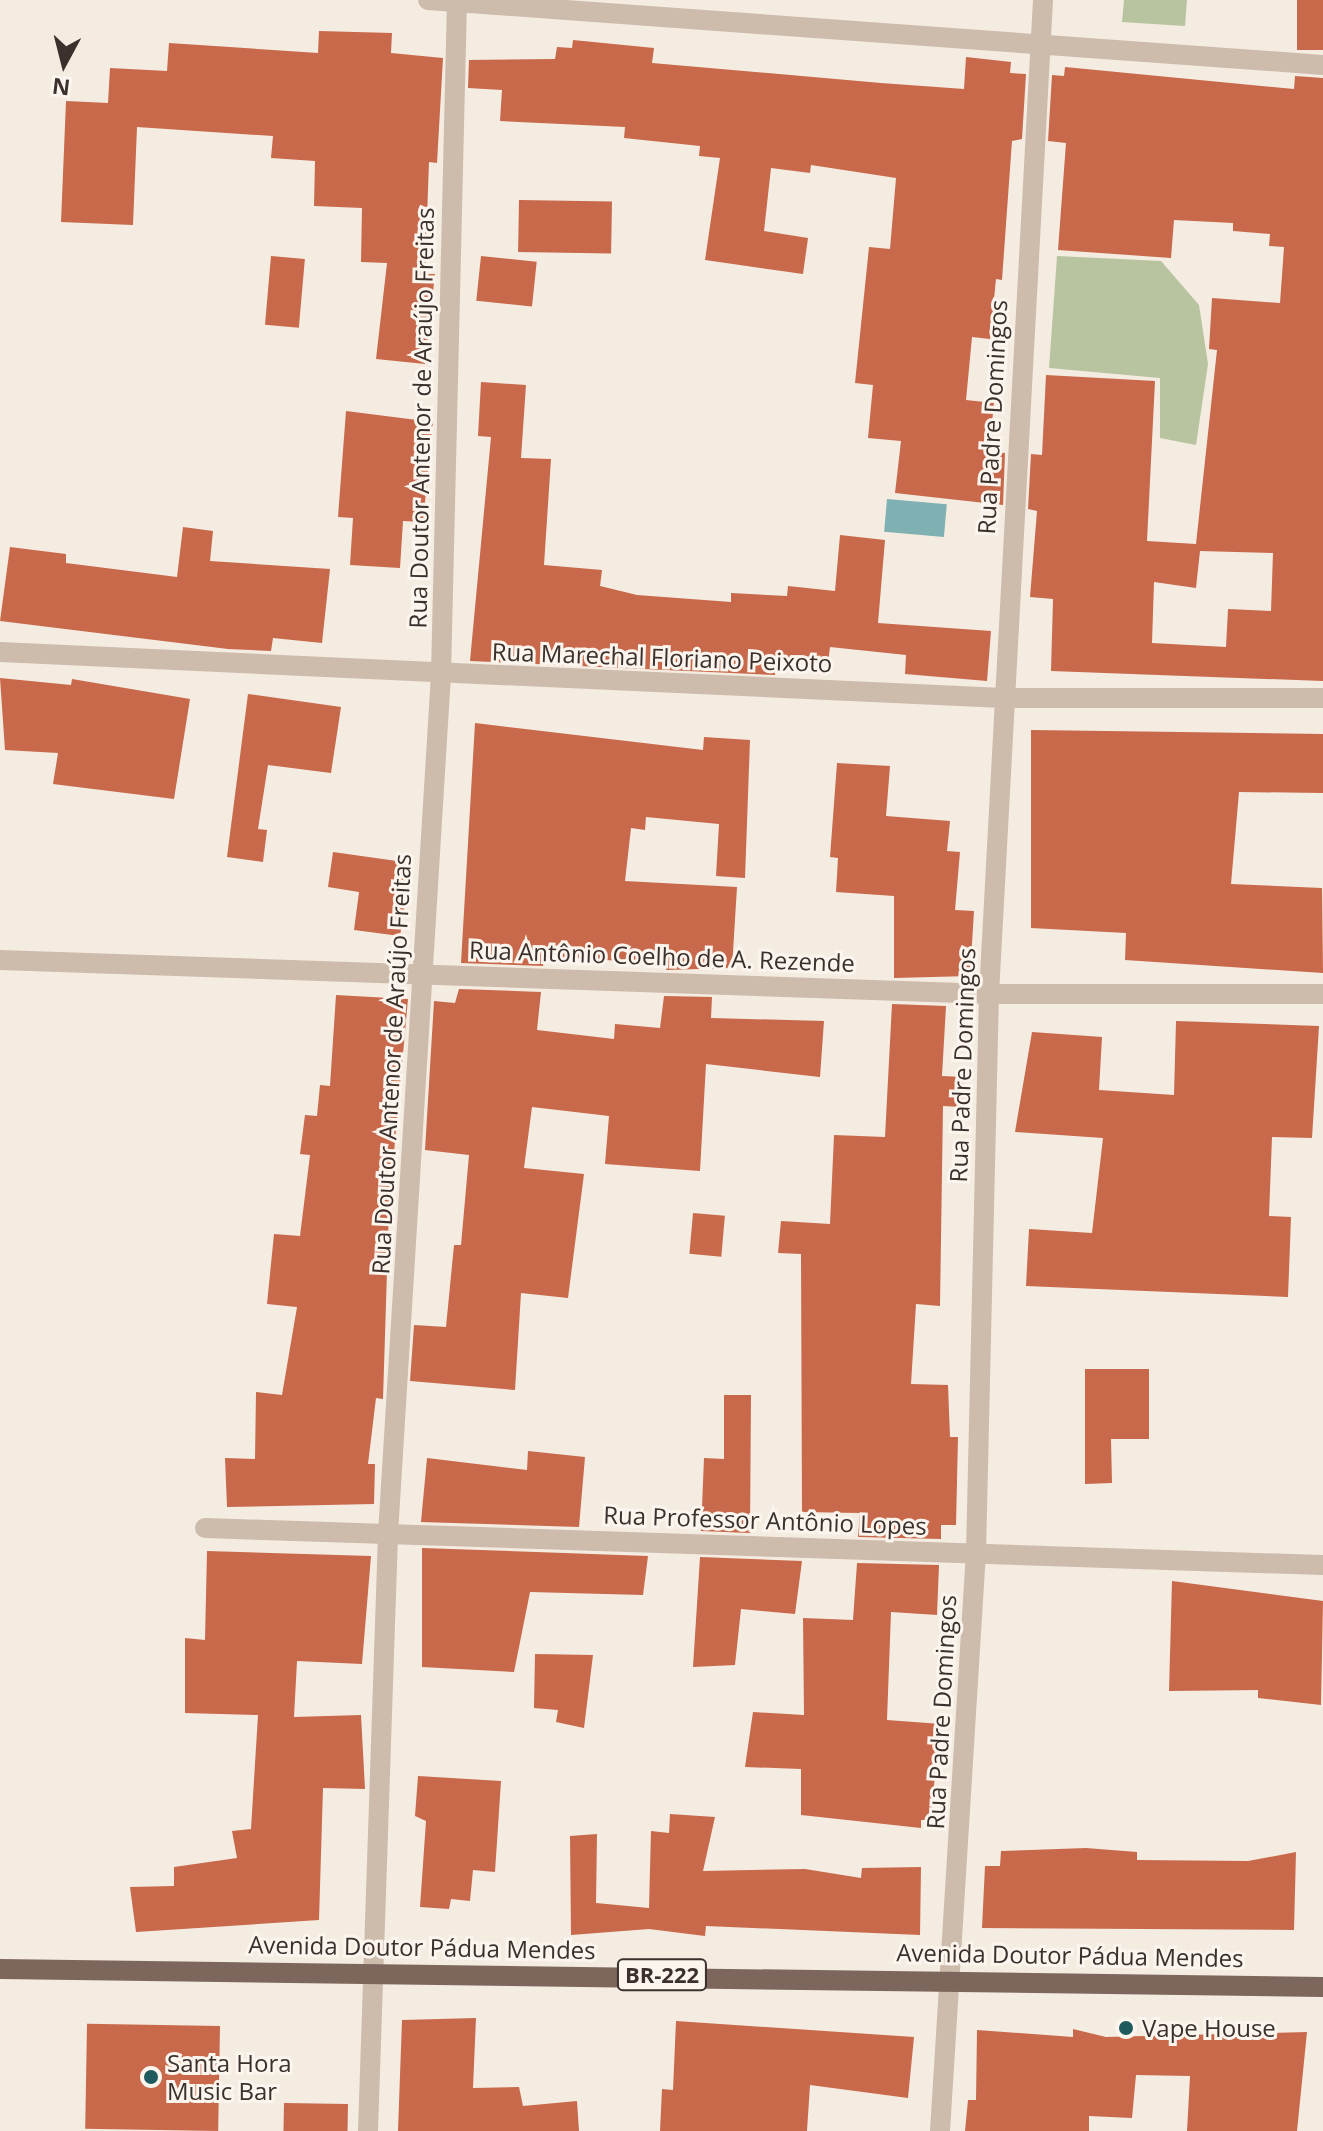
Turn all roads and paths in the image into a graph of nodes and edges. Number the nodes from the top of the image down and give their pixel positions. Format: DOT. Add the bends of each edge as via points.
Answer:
graph roads {
  1 [pos="428,0"];
  2 [pos="1043,0"];
  3 [pos="456,1"];
  4 [pos="1039,43"];
  5 [pos="1323,65"];
  6 [pos="0,652"];
  7 [pos="441,674"];
  8 [pos="1003,698"];
  9 [pos="1323,698"];
  10 [pos="0,960"];
  11 [pos="420,974"];
  12 [pos="989,994"];
  13 [pos="1323,994"];
  14 [pos="205,1528"];
  15 [pos="388,1534"];
  16 [pos="976,1553"];
  17 [pos="1323,1565"];
  18 [pos="0,1969"];
  19 [pos="370,1973"];
  20 [pos="953,1978"];
  21 [pos="1323,1987"];
  22 [pos="368,2131"];
  23 [pos="940,2131"];
  1 -- 3 [label="street"];
  2 -- 4 [label="street, Rua Padre Domingos"];
  3 -- 4 [label="street"];
  3 -- 7 [label="street, Rua Doutor Antenor de Araújo Freitas"];
  4 -- 5 [label="street"];
  4 -- 8 [label="street, Rua Padre Domingos"];
  6 -- 7 [label="street, Rua Marechal Floriano Peixoto"];
  7 -- 8 [label="street, Rua Marechal Floriano Peixoto"];
  7 -- 11 [label="street, Rua Doutor Antenor de Araújo Freitas"];
  8 -- 9 [label="street, Rua Marechal Floriano Peixoto"];
  8 -- 12 [label="street, Rua Padre Domingos"];
  10 -- 11 [label="street, Rua Antônio Coelho de A. Rezende"];
  11 -- 12 [label="street, Rua Antônio Coelho de A. Rezende"];
  11 -- 15 [label="street, Rua Doutor Antenor de Araújo Freitas"];
  12 -- 13 [label="street, Rua Antônio Coelho de A. Rezende"];
  12 -- 16 [label="street, Rua Padre Domingos"];
  14 -- 15 [label="street, Rua Professor Antônio Lopes"];
  15 -- 16 [label="street, Rua Professor Antônio Lopes"];
  15 -- 19 [label="street, Rua Doutor Antenor de Araújo Freitas"];
  16 -- 17 [label="street, Rua Professor Antônio Lopes"];
  16 -- 20 [label="street, Rua Padre Domingos"];
  18 -- 19 [label="main road, Avenida Doutor Pádua Mendes / BR-222"];
  19 -- 20 [label="main road, Avenida Doutor Pádua Mendes / BR-222"];
  19 -- 22 [label="street, Rua Doutor Antenor de Araújo Freitas"];
  20 -- 21 [label="main road, Avenida Doutor Pádua Mendes / BR-222"];
  20 -- 23 [label="street, Rua Padre Domingos"];
}
